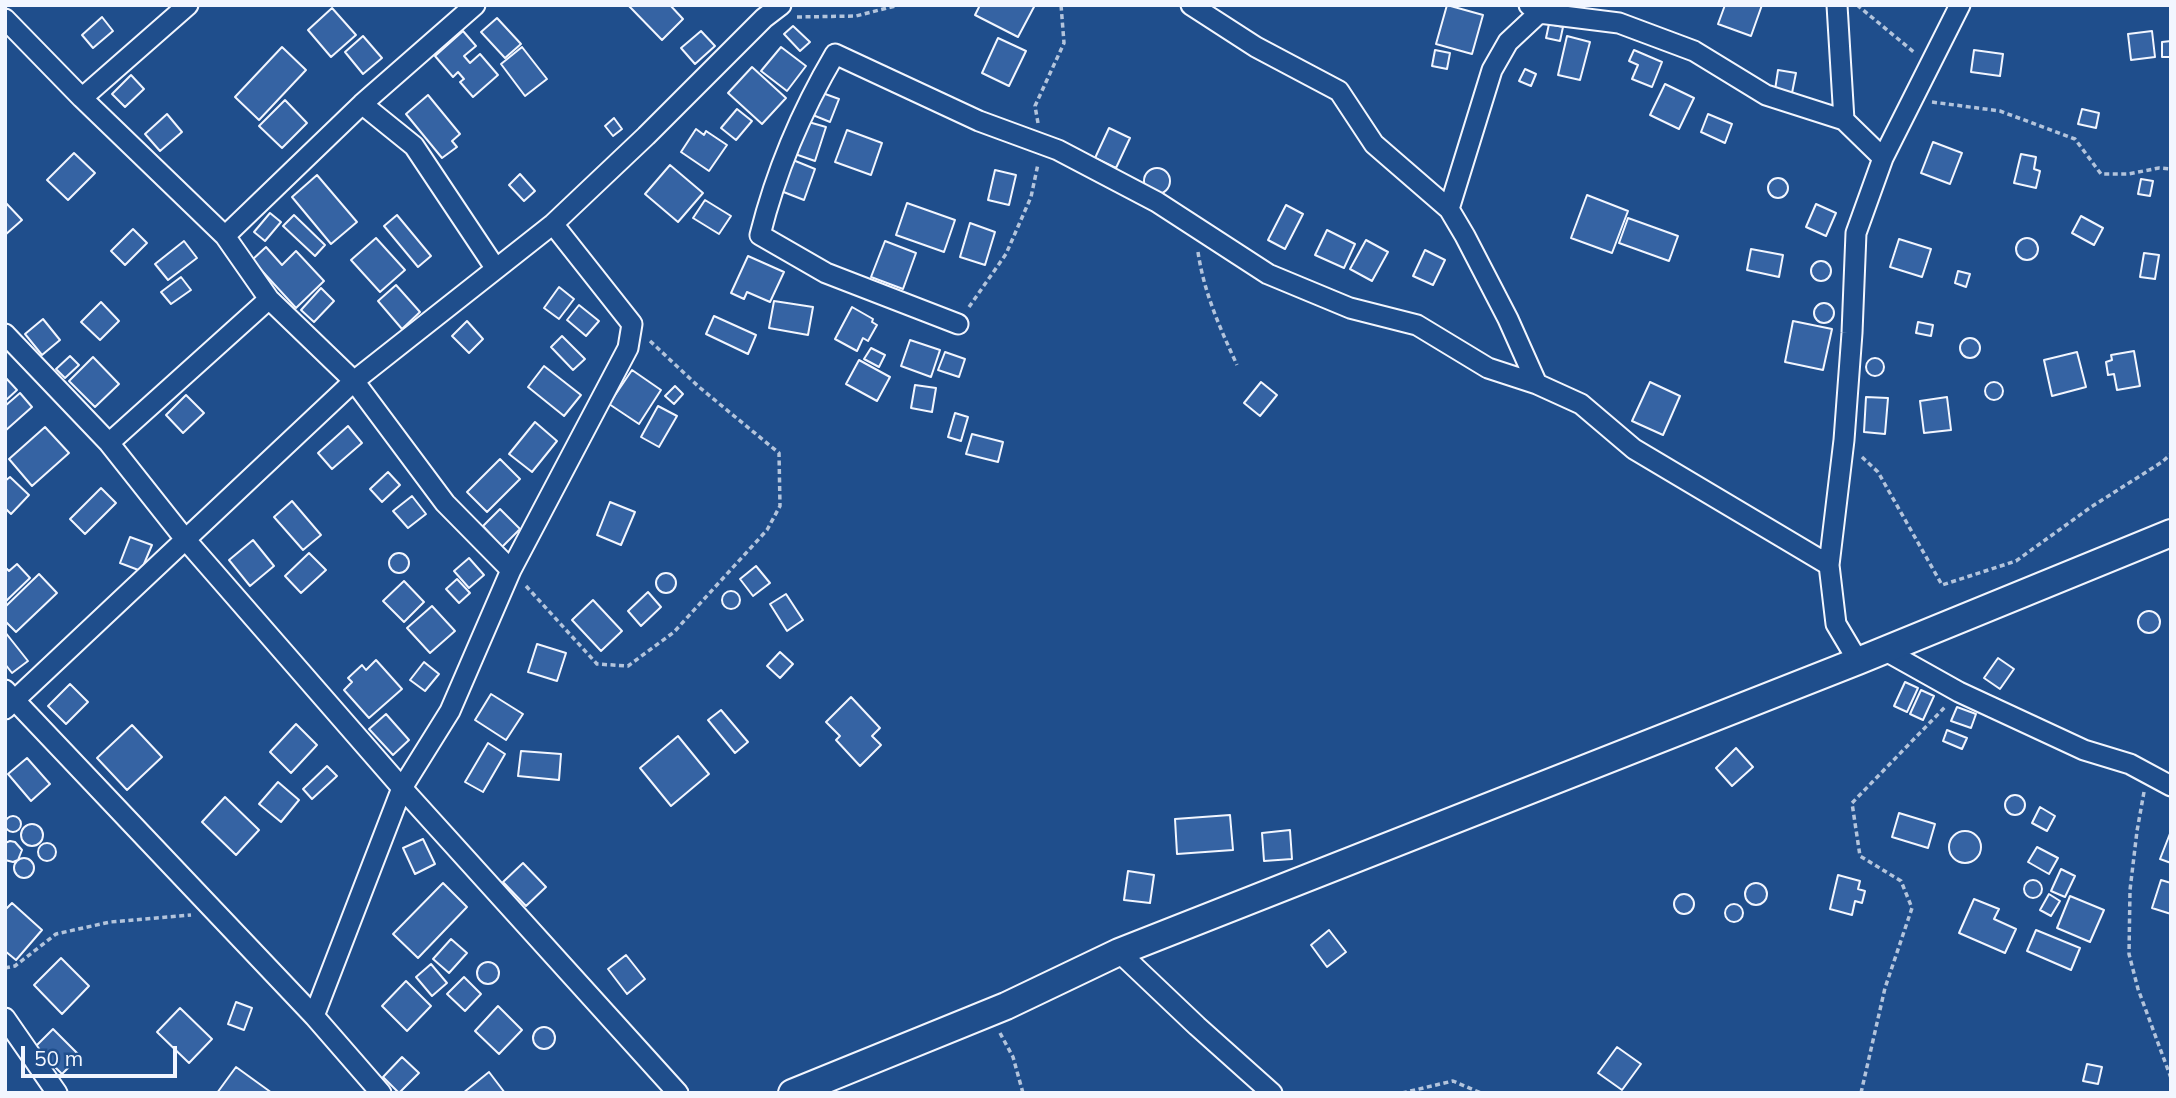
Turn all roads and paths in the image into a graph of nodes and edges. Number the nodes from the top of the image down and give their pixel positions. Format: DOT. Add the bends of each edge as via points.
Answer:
graph roads {
  1 [pos="188,5"];
  2 [pos="475,5"];
  3 [pos="780,5"];
  4 [pos="899,5"];
  5 [pos="1061,5"];
  6 [pos="1191,5"];
  7 [pos="1837,5"];
  8 [pos="1857,5"];
  9 [pos="1960,5"];
  10 [pos="1534,9"];
  11 [pos="764,18"];
  12 [pos="5,19"];
  13 [pos="1930,65"];
  14 [pos="82,98"];
  15 [pos="1913,100"];
  16 [pos="362,104"];
  17 [pos="1844,120"];
  18 [pos="1042,144"];
  19 [pos="1882,158"];
  20 [pos="2171,169"];
  21 [pos="1449,209"];
  22 [pos="553,224"];
  23 [pos="1194,226"];
  24 [pos="225,236"];
  25 [pos="496,269"];
  26 [pos="269,299"];
  27 [pos="632,324"];
  28 [pos="958,324"];
  29 [pos="5,334"];
  30 [pos="1237,365"];
  31 [pos="354,381"];
  32 [pos="1537,384"];
  33 [pos="1844,440"];
  34 [pos="109,443"];
  35 [pos="2171,454"];
  36 [pos="2171,533"];
  37 [pos="185,538"];
  38 [pos="1829,565"];
  39 [pos="510,570"];
  40 [pos="1884,650"];
  41 [pos="1858,661"];
  42 [pos="1959,692"];
  43 [pos="9,700"];
  44 [pos="2147,773"];
  45 [pos="2171,786"];
  46 [pos="402,788"];
  47 [pos="218,913"];
  48 [pos="1119,952"];
  49 [pos="5,968"];
  50 [pos="990,1012"];
  51 [pos="314,1016"];
  52 [pos="5,1018"];
  53 [pos="2171,1078"];
  54 [pos="57,1093"];
  55 [pos="381,1093"];
  56 [pos="678,1093"];
  57 [pos="792,1093"];
  58 [pos="1023,1093"];
  59 [pos="1272,1093"];
  60 [pos="1402,1093"];
  61 [pos="1481,1093"];
  62 [pos="1861,1093"];
  1 -- 14 [label="street"];
  2 -- 16 [label="street"];
  3 -- 11 [label="street"];
  4 -- 11 [label="path" via="856,16"];
  5 -- 18 [label="path" via="1063,43 1035,106"];
  6 -- 21 [label="street" via="1256,47 1339,91 1374,144"];
  7 -- 17 [label="street"];
  8 -- 13 [label="path"];
  9 -- 13 [label="street"];
  10 -- 17 [label="street" via="1619,23 1694,51 1766,95"];
  10 -- 21 [label="street" via="1492,70"];
  11 -- 22 [label="street"];
  12 -- 14 [label="street"];
  13 -- 15 [label="street"];
  14 -- 24 [label="street"];
  15 -- 19 [label="street"];
  15 -- 20 [label="path" via="2000,111 2076,139 2101,174"];
  16 -- 24 [label="street"];
  16 -- 25 [label="street" via="414,146"];
  17 -- 19 [label="street"];
  18 -- 23 [label="street" via="1157,202"];
  18 -- 28 [label="path" via="1031,197 1006,254"];
  18 -- 28 [label="street" via="979,121 835,54 812,93 770,194 760,234 826,273"];
  19 -- 33 [label="street" via="1856,233"];
  21 -- 32 [label="street"];
  22 -- 25 [label="street"];
  22 -- 27 [label="street"];
  23 -- 30 [label="path" via="1202,279"];
  23 -- 32 [label="street" via="1268,274 1350,308 1417,325 1488,368"];
  24 -- 26 [label="street"];
  25 -- 31 [label="street"];
  26 -- 31 [label="street"];
  26 -- 34 [label="street"];
  27 -- 39 [label="street" via="628,348"];
  27 -- 39 [label="path" via="779,453 780,506 767,530 674,632 628,666 597,664"];
  29 -- 34 [label="street"];
  31 -- 37 [label="street"];
  31 -- 39 [label="street" via="445,503"];
  32 -- 38 [label="street" via="1581,404 1634,449"];
  33 -- 35 [label="path" via="1878,472 1942,585 2016,561"];
  33 -- 38 [label="street"];
  34 -- 37 [label="street"];
  36 -- 40 [label="main road"];
  37 -- 43 [label="street"];
  37 -- 46 [label="street"];
  38 -- 41 [label="street" via="1836,624"];
  39 -- 46 [label="street" via="450,711"];
  40 -- 41 [label="main road"];
  40 -- 42 [label="street"];
  41 -- 48 [label="main road"];
  42 -- 44 [label="street" via="2084,750"];
  42 -- 62 [label="path" via="1852,803 1860,856 1902,881 1912,908 1885,988"];
  43 -- 47 [label="street"];
  44 -- 45 [label="street"];
  44 -- 53 [label="path" via="2130,890 2129,954"];
  46 -- 51 [label="street"];
  46 -- 56 [label="street"];
  47 -- 49 [label="path" via="110,922 56,934 15,966"];
  47 -- 51 [label="street"];
  48 -- 50 [label="main road"];
  48 -- 59 [label="street"];
  50 -- 57 [label="main road"];
  50 -- 58 [label="path" via="1013,1057"];
  51 -- 55 [label="street"];
  52 -- 54 [label="street"];
  60 -- 61 [label="path" via="1453,1081"];
}
